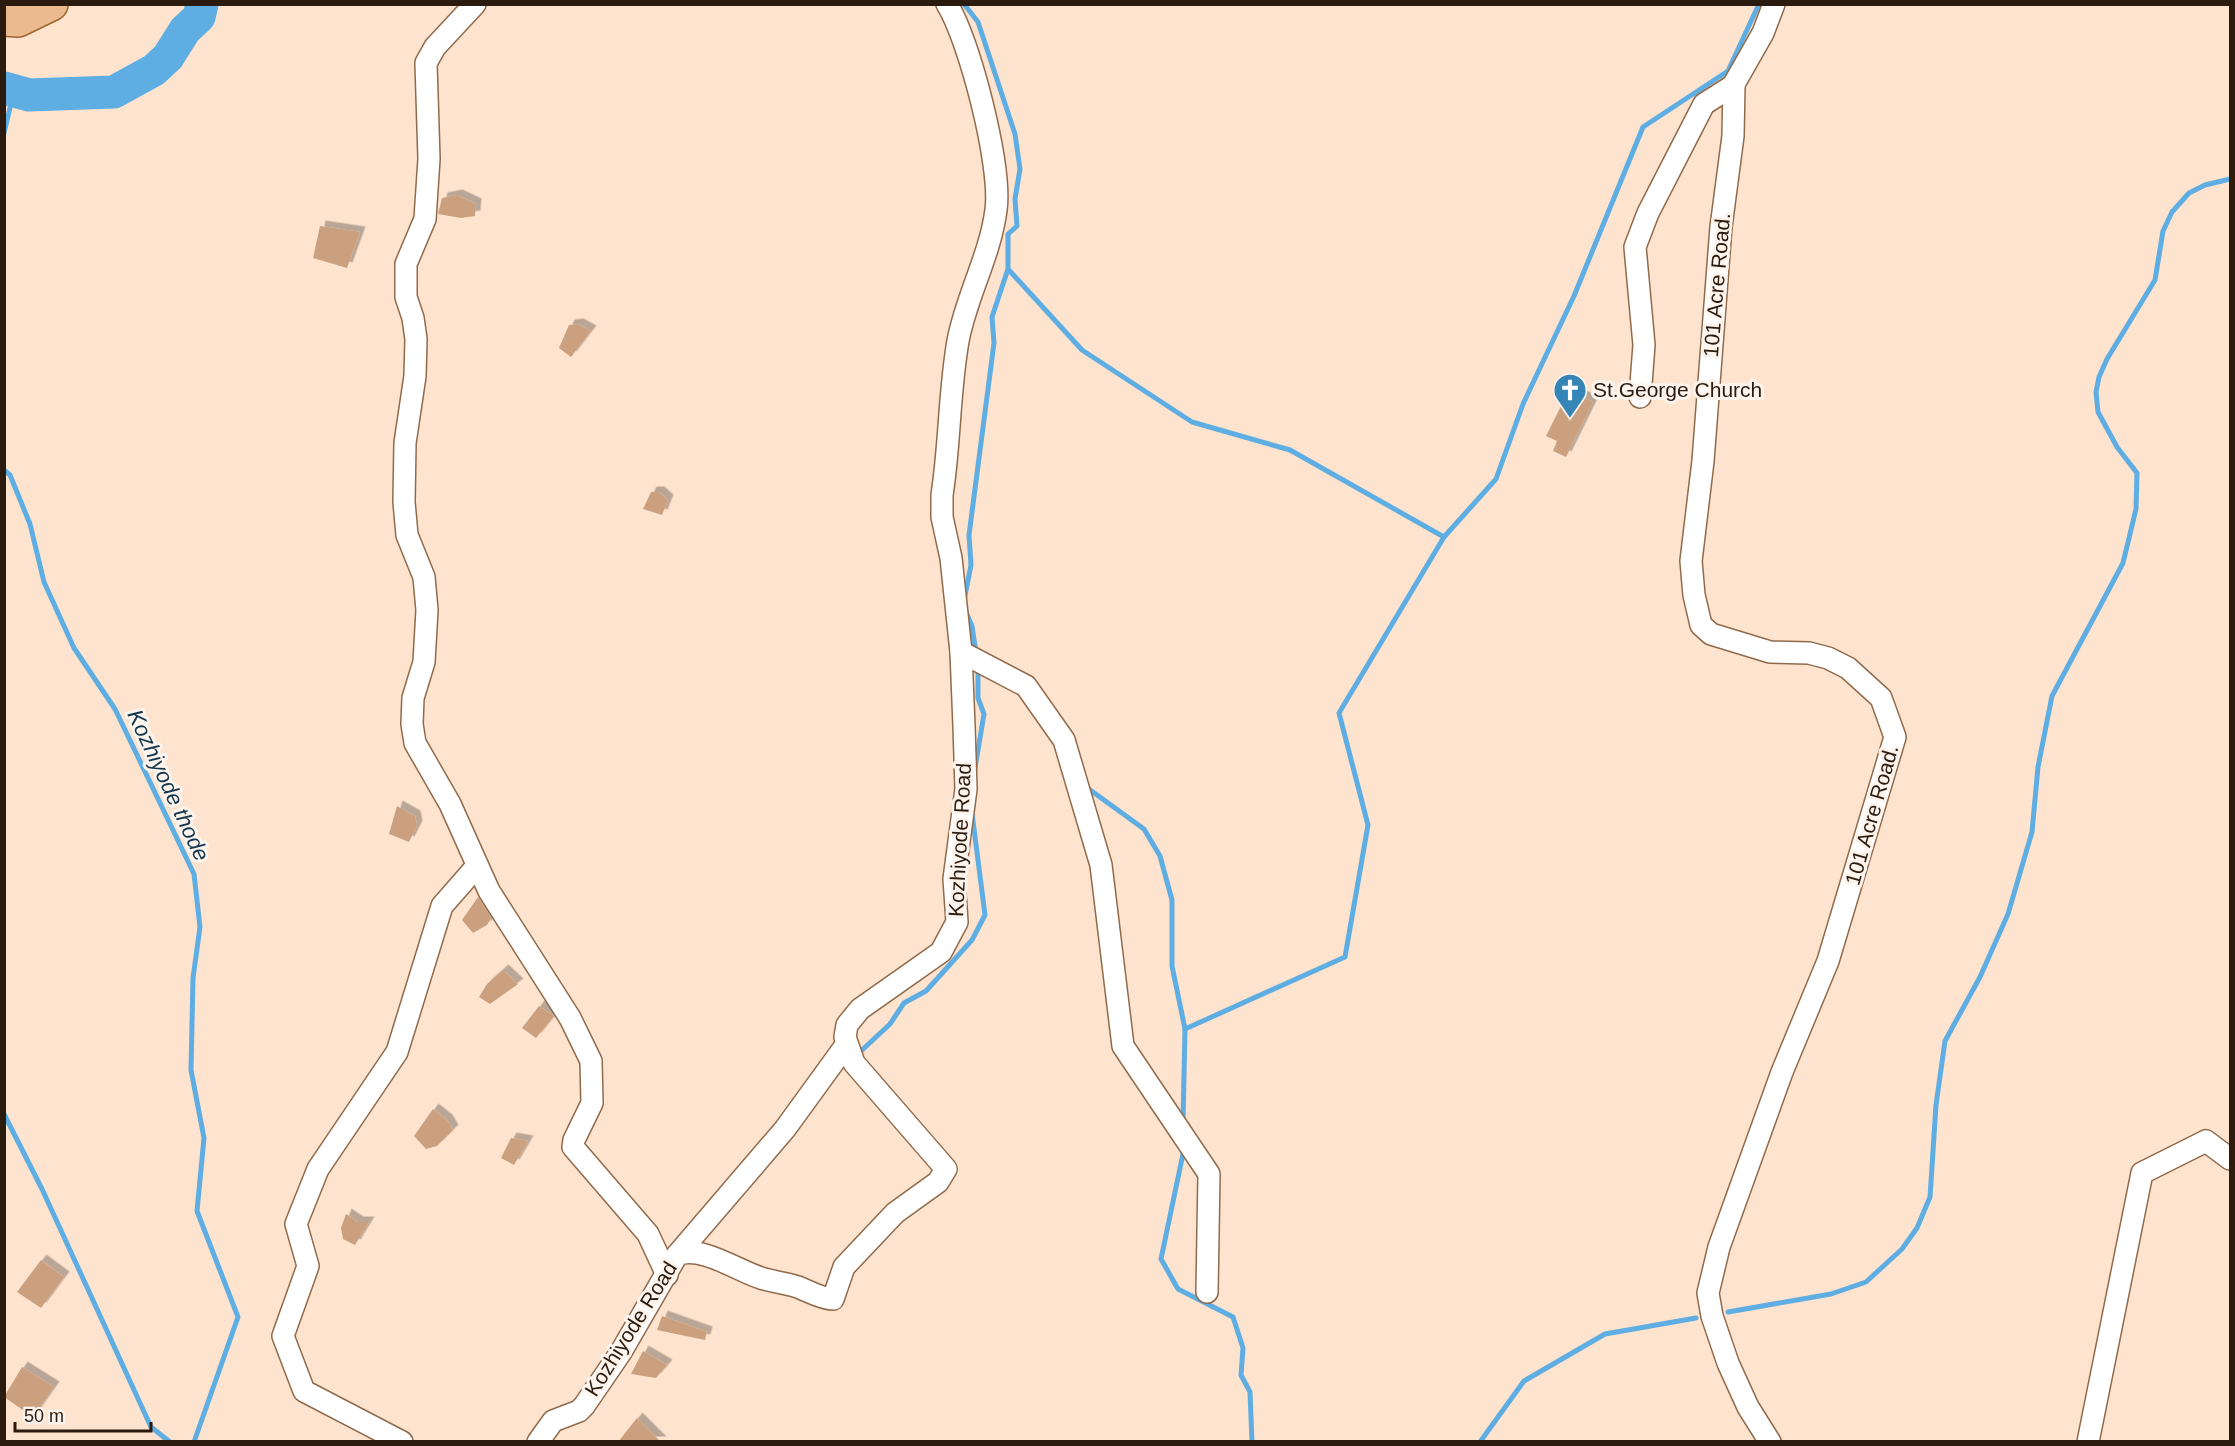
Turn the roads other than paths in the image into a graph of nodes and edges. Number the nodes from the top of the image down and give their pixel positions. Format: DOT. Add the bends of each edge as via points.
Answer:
graph roads {
  1 [pos="51,4"];
  2 [pos="475,4"];
  3 [pos="946,4"];
  4 [pos="1774,4"];
  5 [pos="4,20"];
  6 [pos="1730,87"];
  7 [pos="1640,396"];
  8 [pos="961,652"];
  9 [pos="477,866"];
  10 [pos="846,1045"];
  11 [pos="2230,1159"];
  12 [pos="678,1255"];
  13 [pos="667,1275"];
  14 [pos="1207,1292"];
  15 [pos="402,1442"];
  16 [pos="538,1442"];
  17 [pos="1770,1442"];
  18 [pos="2088,1442"];
  1 -- 5 [label="main road" via="18,20"];
  2 -- 9 [label="street" via="435,47 426,63 427,200 420,235 406,264 406,297 416,339 405,444 404,502 406,531 424,577 427,610 424,663 413,698 415,743 450,804"];
  3 -- 8 [label="street, Kozhiyode Road" via="967,46 988,131 997,196 992,231 957,346 942,495"];
  4 -- 6 [label="street, 101 Acre Road." via="1763,33"];
  6 -- 7 [label="street" via="1704,104 1648,213 1635,247 1644,345"];
  6 -- 17 [label="street, 101 Acre Road." via="1733,136 1691,561 1701,625 1738,644 1770,652 1809,653 1848,668 1881,698 1895,737 1828,961 1782,1072 1719,1247 1708,1293 1728,1363"];
  8 -- 10 [label="street, Kozhiyode Road" via="966,789 954,879 957,922 941,952 860,1009 847,1025"];
  8 -- 14 [label="street" via="1026,686 1064,740 1101,865 1124,1046 1209,1174"];
  9 -- 13 [label="street" via="570,1018 591,1061 592,1103 573,1147 648,1234"];
  9 -- 15 [label="street" via="442,906 397,1052 318,1169 296,1224 308,1266 283,1336 304,1391"];
  10 -- 12 [label="street" via="785,1129"];
  10 -- 12 [label="street, Kozhiyode Road" via="872,1086 942,1164 944,1176 895,1213 844,1267 833,1299 760,1278 707,1257 683,1252"];
  11 -- 18 [label="street" via="2206,1141 2142,1173"];
  12 -- 13 [label="street, Kozhiyode Road"];
  13 -- 16 [label="street, Kozhiyode Road" via="584,1406 553,1421"];
}
